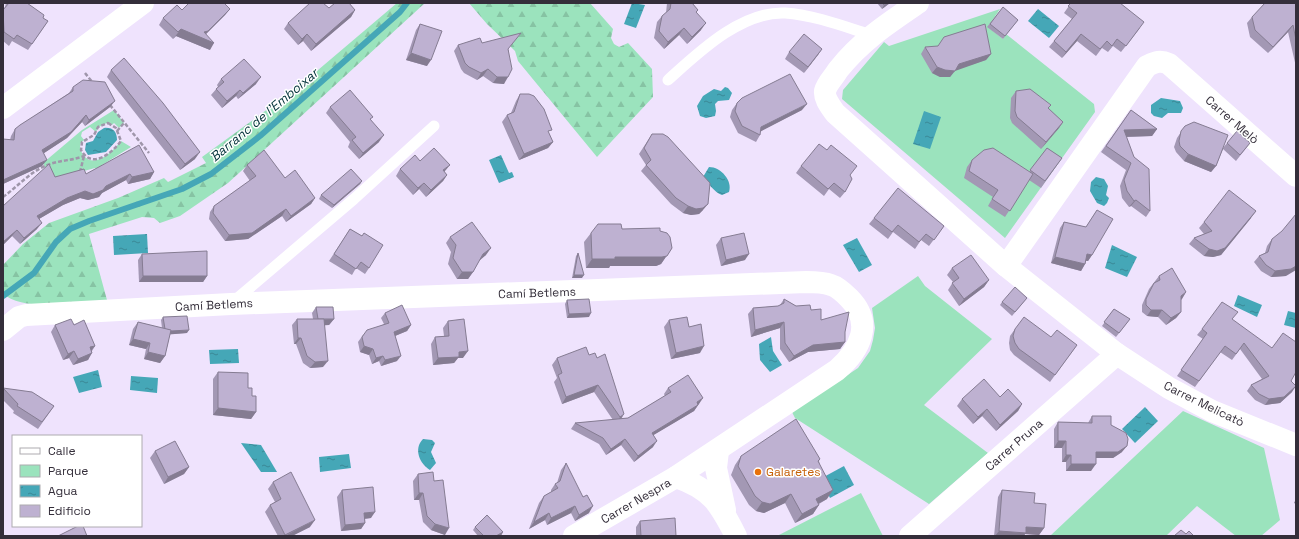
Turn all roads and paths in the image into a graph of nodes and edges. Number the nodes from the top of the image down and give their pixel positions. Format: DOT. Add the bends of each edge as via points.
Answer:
graph roads {
  1 [pos="143,3"];
  2 [pos="918,3"];
  3 [pos="871,35"];
  4 [pos="73,56"];
  5 [pos="668,80"];
  6 [pos="95,86"];
  7 [pos="109,104"];
  8 [pos="3,108"];
  9 [pos="124,123"];
  10 [pos="434,126"];
  11 [pos="117,131"];
  12 [pos="149,153"];
  13 [pos="84,156"];
  14 [pos="80,172"];
  15 [pos="1296,176"];
  16 [pos="3,197"];
  17 [pos="1006,266"];
  18 [pos="231,304"];
  19 [pos="5,322"];
  20 [pos="1117,354"];
  21 [pos="1296,444"];
  22 [pos="718,451"];
  23 [pos="676,477"];
  24 [pos="731,527"];
  25 [pos="574,536"];
  26 [pos="910,536"];
  1 -- 4 [label="street"];
  2 -- 3 [label="street"];
  3 -- 5 [label="lane" via="805,16 784,13 769,15 748,21 731,30 700,51"];
  3 -- 17 [label="street, Carrer Melicatò" via="829,82 825,92 827,102 835,113"];
  4 -- 6 [label="path"];
  4 -- 8 [label="street"];
  7 -- 9 [label="path"];
  9 -- 11 [label="path"];
  9 -- 12 [label="path"];
  10 -- 18 [label="lane" via="354,199"];
  11 -- 13 [label="path" via="121,141 112,152 94,160"];
  11 -- 13 [label="path" via="108,123 98,127 94,135 80,144"];
  13 -- 14 [label="path"];
  13 -- 16 [label="path" via="44,166"];
  15 -- 17 [label="street, Carrer Melò" via="1169,64 1162,61 1147,66"];
  17 -- 20 [label="street, Carrer Melicatò"];
  18 -- 19 [label="street, Camí Betlems" via="26,315"];
  18 -- 22 [label="street, Camí Betlems" via="806,282 824,283 839,289 858,308 862,323 861,339 854,353 837,370"];
  20 -- 21 [label="street, Carrer Melicatò" via="1188,398 1218,413"];
  20 -- 26 [label="street, Carrer Pruna"];
  22 -- 23 [label="street, Camí Betlems"];
  22 -- 24 [label="street" via="716,468"];
  23 -- 24 [label="street" via="692,482 712,496"];
  23 -- 25 [label="street, Carrer Nespra"];
}
